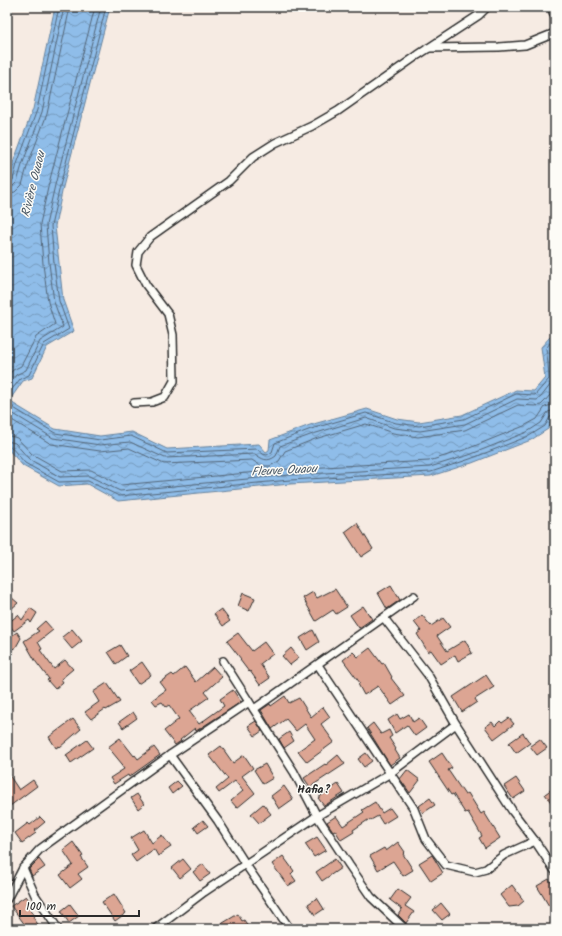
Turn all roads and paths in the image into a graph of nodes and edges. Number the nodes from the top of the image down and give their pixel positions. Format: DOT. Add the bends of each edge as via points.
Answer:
graph roads {
  1 [pos="487,7"];
  2 [pos="551,7"];
  3 [pos="555,17"];
  4 [pos="555,33"];
  5 [pos="428,48"];
  6 [pos="134,403"];
  7 [pos="414,596"];
  8 [pos="384,618"];
  9 [pos="224,661"];
  10 [pos="318,665"];
  11 [pos="249,702"];
  12 [pos="254,709"];
  13 [pos="456,724"];
  14 [pos="170,755"];
  15 [pos="389,774"];
  16 [pos="317,816"];
  17 [pos="535,841"];
  18 [pos="246,864"];
  19 [pos="23,868"];
  20 [pos="555,871"];
  21 [pos="7,899"];
  22 [pos="58,929"];
  23 [pos="155,929"];
  24 [pos="290,929"];
  25 [pos="405,929"];
  1 -- 5 [label="street" via="479,15"];
  2 -- 3 [label="street"];
  4 -- 5 [label="street" via="525,45"];
  5 -- 6 [label="street" via="338,111 253,157 229,181 150,237 138,252 136,264 146,285 168,314 173,335 174,381 166,397 152,402"];
  7 -- 8 [label="street"];
  8 -- 10 [label="street"];
  8 -- 13 [label="street" via="428,675"];
  9 -- 11 [label="street"];
  10 -- 12 [label="street"];
  10 -- 15 [label="street"];
  11 -- 12 [label="street"];
  11 -- 14 [label="street"];
  12 -- 16 [label="street" via="294,772"];
  13 -- 15 [label="street"];
  13 -- 17 [label="street"];
  14 -- 18 [label="street"];
  14 -- 19 [label="street" via="40,849"];
  15 -- 16 [label="street"];
  15 -- 17 [label="street" via="414,809 426,840 446,865 475,872 486,869 504,855"];
  16 -- 18 [label="street"];
  16 -- 25 [label="street" via="371,897"];
  17 -- 20 [label="street"];
  18 -- 23 [label="street"];
  18 -- 24 [label="street"];
  19 -- 21 [label="street"];
  19 -- 22 [label="street" via="35,894"];
}
